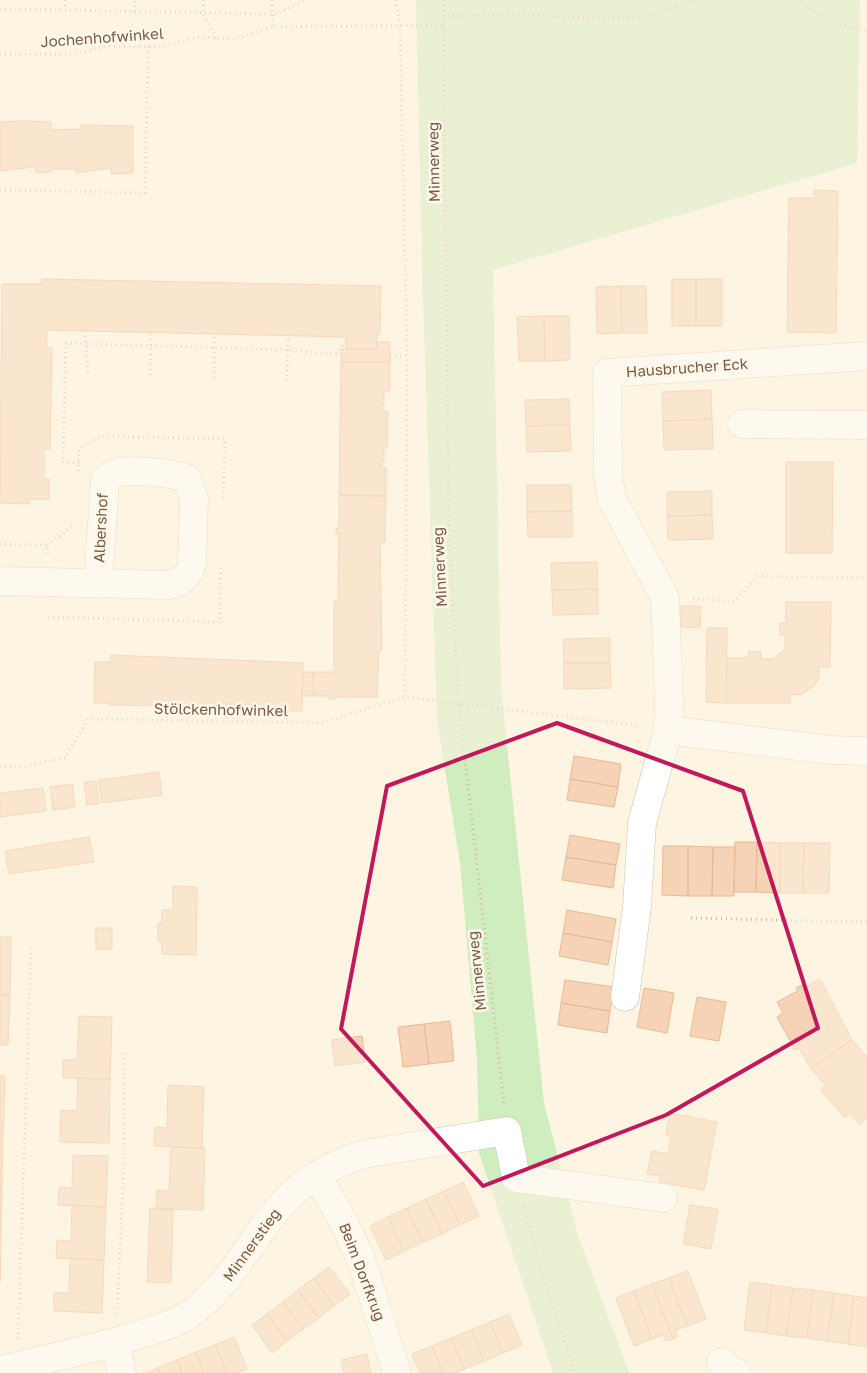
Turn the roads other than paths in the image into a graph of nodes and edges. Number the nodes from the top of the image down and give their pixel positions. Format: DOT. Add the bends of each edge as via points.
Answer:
graph roads {
  1 [pos="867,356"];
  2 [pos="742,424"];
  3 [pos="867,425"];
  4 [pos="0,581"];
  5 [pos="98,584"];
  6 [pos="668,730"];
  7 [pos="867,751"];
  8 [pos="625,997"];
  9 [pos="317,1176"];
  10 [pos="663,1198"];
  11 [pos="115,1342"];
  12 [pos="9,1368"];
  13 [pos="122,1373"];
  14 [pos="397,1373"];
  1 -- 6 [label="street, Hausbrucher Eck" via="607,373 608,474 612,499 665,598"];
  2 -- 3 [label="street"];
  4 -- 5 [label="street, Albershof"];
  5 -- 5 [label="street, Albershof" via="169,585 186,576 192,564 194,500 187,479 177,475 126,472 113,474 105,480"];
  6 -- 7 [label="street" via="831,750"];
  6 -- 8 [label="street, Hausbrucher Eck" via="642,823 637,908"];
  9 -- 10 [label="street, Minnerstieg" via="341,1161 364,1154 507,1131 516,1178"];
  9 -- 11 [label="street, Minnerstieg" via="282,1204 226,1281 200,1306 171,1324"];
  9 -- 14 [label="street, Beim Dorfkrug" via="361,1259"];
  11 -- 12 [label="street, Minnerstieg"];
  11 -- 13 [label="street"];
}
